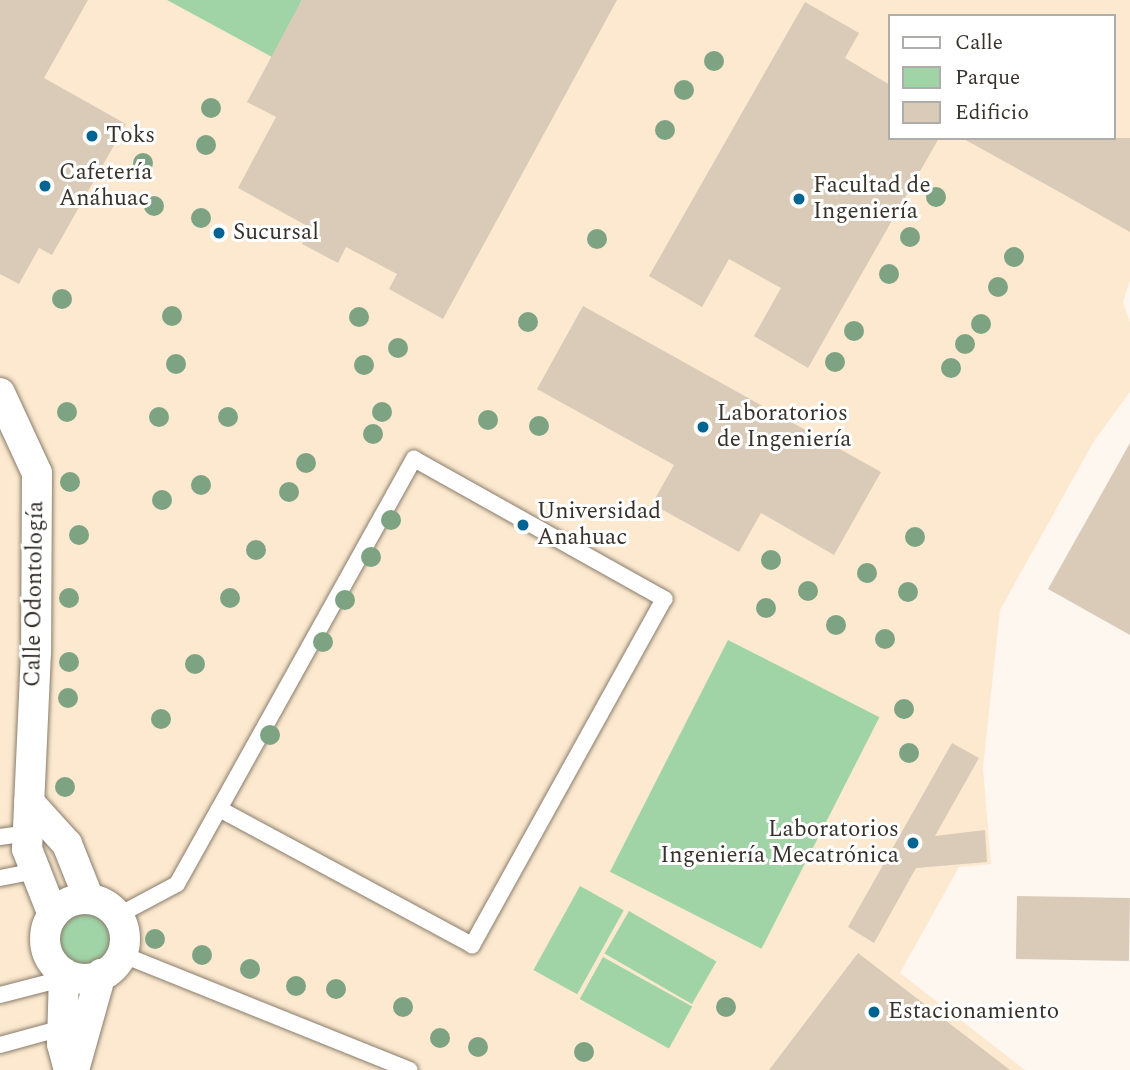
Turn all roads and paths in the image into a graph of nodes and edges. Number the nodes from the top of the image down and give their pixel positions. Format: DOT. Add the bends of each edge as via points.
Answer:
graph roads {
  1 [pos="0,393"];
  2 [pos="29,802"];
  3 [pos="219,809"];
  4 [pos="14,835"];
  5 [pos="35,871"];
  6 [pos="0,878"];
  7 [pos="89,899"];
  8 [pos="53,915"];
  9 [pos="117,916"];
  10 [pos="111,964"];
  11 [pos="63,976"];
  12 [pos="0,995"];
  13 [pos="62,1028"];
  14 [pos="0,1045"];
  15 [pos="408,1069"];
  16 [pos="72,1070"];
  1 -- 2 [label="street, Calle Odontología" via="37,473"];
  2 -- 4 [label="street, Calle Odontología"];
  2 -- 7 [label="street" via="67,844"];
  3 -- 3 [label="lane" via="414,459 664,599 472,944"];
  3 -- 9 [label="lane" via="177,884"];
  4 -- 5 [label="street, Calle Odontología" via="27,849"];
  5 -- 6 [label="lane"];
  5 -- 8 [label="street, Calle Odontología"];
  7 -- 8 [label="street" via="69,902"];
  7 -- 9 [label="street"];
  8 -- 11 [label="street" via="47,927 47,953"];
  9 -- 10 [label="street" via="124,933"];
  10 -- 11 [label="street" via="84,979"];
  10 -- 15 [label="lane"];
  10 -- 16 [label="street"];
  11 -- 12 [label="lane"];
  11 -- 13 [label="street"];
  13 -- 14 [label="lane"];
  13 -- 16 [label="street" via="62,1044"];
}
